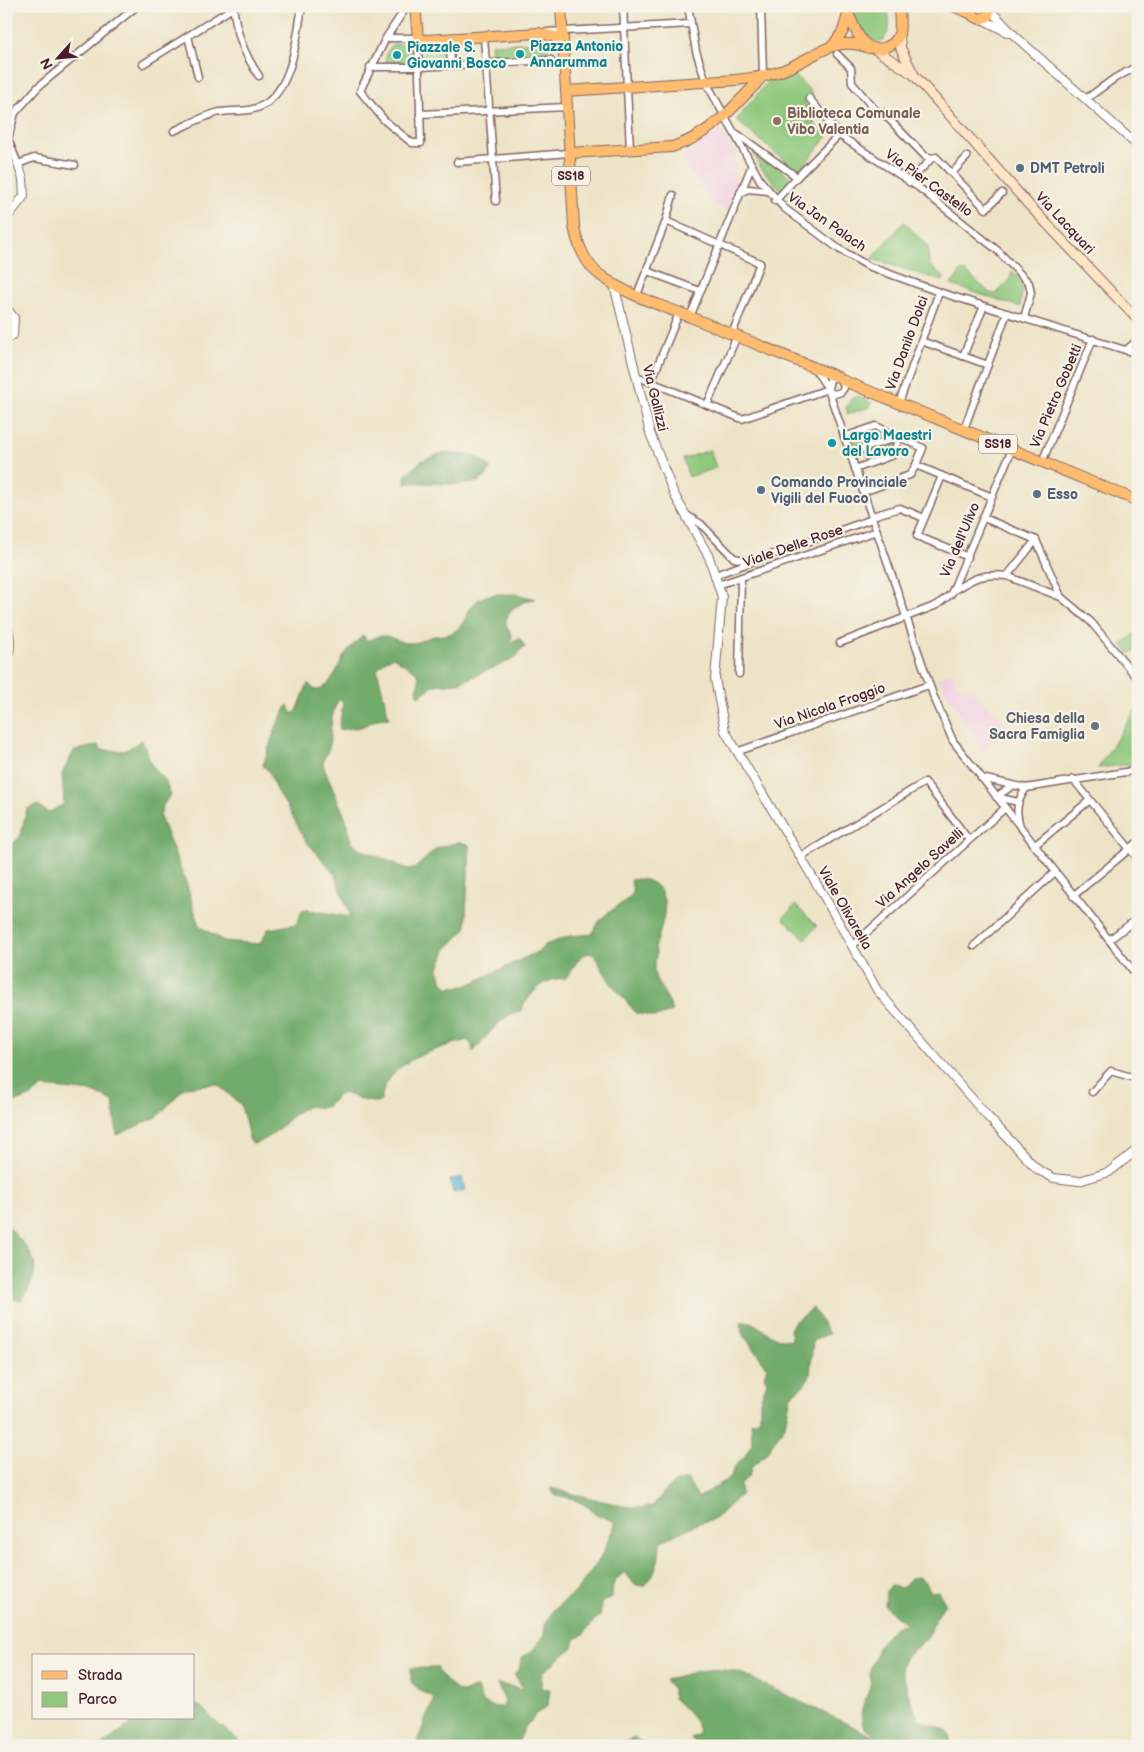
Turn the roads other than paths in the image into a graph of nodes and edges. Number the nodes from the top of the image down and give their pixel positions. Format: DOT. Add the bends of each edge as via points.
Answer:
graph roads {
  1 [pos="137,6"];
  2 [pos="302,6"];
  3 [pos="407,6"];
  4 [pos="415,6"];
  5 [pos="624,6"];
  6 [pos="688,6"];
  7 [pos="761,6"];
  8 [pos="893,6"];
  9 [pos="899,6"];
  10 [pos="954,6"];
  11 [pos="234,7"];
  12 [pos="849,8"];
  13 [pos="990,8"];
  14 [pos="561,9"];
  15 [pos="972,10"];
  16 [pos="982,19"];
  17 [pos="899,20"];
  18 [pos="690,24"];
  19 [pos="625,27"];
  20 [pos="563,31"];
  21 [pos="539,32"];
  22 [pos="899,35"];
  23 [pos="188,36"];
  24 [pos="1015,36"];
  25 [pos="484,37"];
  26 [pos="386,38"];
  27 [pos="418,38"];
  28 [pos="449,39"];
  29 [pos="835,49"];
  30 [pos="873,49"];
  31 [pos="564,53"];
  32 [pos="551,60"];
  33 [pos="143,64"];
  34 [pos="486,64"];
  35 [pos="451,65"];
  36 [pos="1138,66"];
  37 [pos="370,67"];
  38 [pos="419,67"];
  39 [pos="914,75"];
  40 [pos="260,76"];
  41 [pos="763,76"];
  42 [pos="198,77"];
  43 [pos="706,82"];
  44 [pos="628,87"];
  45 [pos="566,91"];
  46 [pos="809,98"];
  47 [pos="1086,99"];
  48 [pos="567,107"];
  49 [pos="489,110"];
  50 [pos="420,114"];
  51 [pos="725,116"];
  52 [pos="174,130"];
  53 [pos="734,132"];
  54 [pos="839,135"];
  55 [pos="1138,146"];
  56 [pos="630,149"];
  57 [pos="570,153"];
  58 [pos="967,157"];
  59 [pos="932,158"];
  60 [pos="493,159"];
  61 [pos="457,162"];
  62 [pos="18,164"];
  63 [pos="75,165"];
  64 [pos="752,165"];
  65 [pos="952,173"];
  66 [pos="797,177"];
  67 [pos="759,179"];
  68 [pos="909,182"];
  69 [pos="744,183"];
  70 [pos="748,189"];
  71 [pos="768,191"];
  72 [pos="740,193"];
  73 [pos="1002,193"];
  74 [pos="673,195"];
  75 [pos="496,201"];
  76 [pos="776,201"];
  77 [pos="6,219"];
  78 [pos="666,221"];
  79 [pos="719,243"];
  80 [pos="647,271"];
  81 [pos="614,284"];
  82 [pos="700,291"];
  83 [pos="938,292"];
  84 [pos="637,295"];
  85 [pos="984,306"];
  86 [pos="6,307"];
  87 [pos="679,313"];
  88 [pos="1007,313"];
  89 [pos="690,317"];
  90 [pos="1024,318"];
  91 [pos="1137,320"];
  92 [pos="734,335"];
  93 [pos="6,340"];
  94 [pos="1093,340"];
  95 [pos="1138,340"];
  96 [pos="921,341"];
  97 [pos="1138,348"];
  98 [pos="1126,350"];
  99 [pos="1138,354"];
  100 [pos="963,356"];
  101 [pos="988,365"];
  102 [pos="814,368"];
  103 [pos="636,376"];
  104 [pos="651,382"];
  105 [pos="841,385"];
  106 [pos="828,390"];
  107 [pos="899,403"];
  108 [pos="707,405"];
  109 [pos="836,412"];
  110 [pos="964,430"];
  111 [pos="844,437"];
  112 [pos="899,437"];
  113 [pos="1012,449"];
  114 [pos="850,453"];
  115 [pos="1042,462"];
  116 [pos="916,464"];
  117 [pos="855,469"];
  118 [pos="942,476"];
  119 [pos="863,492"];
  120 [pos="992,497"];
  121 [pos="1138,501"];
  122 [pos="685,514"];
  123 [pos="872,518"];
  124 [pos="924,518"];
  125 [pos="984,518"];
  126 [pos="877,532"];
  127 [pos="1036,540"];
  128 [pos="968,557"];
  129 [pos="752,561"];
  130 [pos="715,575"];
  131 [pos="1006,576"];
  132 [pos="741,578"];
  133 [pos="718,585"];
  134 [pos="952,592"];
  135 [pos="1060,597"];
  136 [pos="906,618"];
  137 [pos="6,624"];
  138 [pos="840,643"];
  139 [pos="6,661"];
  140 [pos="738,674"];
  141 [pos="1138,679"];
  142 [pos="929,685"];
  143 [pos="739,752"];
  144 [pos="1138,770"];
  145 [pos="981,778"];
  146 [pos="1074,779"];
  147 [pos="1012,786"];
  148 [pos="1026,788"];
  149 [pos="996,796"];
  150 [pos="1090,800"];
  151 [pos="1018,802"];
  152 [pos="1005,808"];
  153 [pos="1021,830"];
  154 [pos="969,840"];
  155 [pos="1138,842"];
  156 [pos="1034,846"];
  157 [pos="1130,849"];
  158 [pos="800,857"];
  159 [pos="1138,859"];
  160 [pos="1055,872"];
  161 [pos="1073,896"];
  162 [pos="1138,918"];
  163 [pos="1109,940"];
  164 [pos="852,946"];
  165 [pos="974,946"];
  166 [pos="1138,977"];
  167 [pos="1138,1079"];
  168 [pos="1092,1092"];
  169 [pos="1138,1149"];
  1 -- 62 [label="street" via="38,87 15,113 8,139"];
  2 -- 52 [label="street" via="293,61 277,93 264,105 247,111 217,112"];
  3 -- 26 [label="street"];
  4 -- 27 [label="main road"];
  5 -- 19 [label="street"];
  6 -- 18 [label="street, Via Jan Palach"];
  7 -- 41 [label="street"];
  8 -- 17 [label="main road"];
  9 -- 17 [label="main road"];
  10 -- 15 [label="main road"];
  11 -- 23 [label="street"];
  11 -- 40 [label="street" via="237,32 246,56"];
  12 -- 29 [label="main road"];
  12 -- 30 [label="main road" via="855,31"];
  13 -- 16 [label="main road" via="988,16"];
  13 -- 24 [label="street"];
  14 -- 20 [label="main road, SS18"];
  14 -- 21 [label="street" via="556,25"];
  15 -- 16 [label="main road" via="975,17"];
  16 -- 24 [label="street"];
  17 -- 22 [label="main road"];
  18 -- 19 [label="street"];
  18 -- 43 [label="street, Via Jan Palach"];
  19 -- 20 [label="street"];
  19 -- 44 [label="street"];
  20 -- 21 [label="street"];
  20 -- 31 [label="main road, SS18"];
  21 -- 25 [label="main road"];
  21 -- 31 [label="main road" via="556,37"];
  22 -- 30 [label="main road" via="890,45"];
  22 -- 39 [label="main road, Via Lacquari" via="900,49"];
  23 -- 33 [label="street"];
  23 -- 42 [label="street"];
  24 -- 47 [label="street"];
  25 -- 28 [label="main road"];
  25 -- 34 [label="street"];
  26 -- 27 [label="street"];
  26 -- 37 [label="street"];
  27 -- 28 [label="main road"];
  27 -- 38 [label="street"];
  28 -- 35 [label="street"];
  29 -- 30 [label="main road" via="852,42"];
  29 -- 41 [label="main road"];
  29 -- 59 [label="street" via="851,68 852,83 876,111 882,112 925,156"];
  30 -- 39 [label="main road, Via Lacquari"];
  31 -- 45 [label="main road, SS18"];
  32 -- 34 [label="street"];
  34 -- 35 [label="street"];
  34 -- 49 [label="street"];
  35 -- 38 [label="street"];
  36 -- 47 [label="street"];
  37 -- 38 [label="street"];
  37 -- 50 [label="street" via="360,91 412,143 421,143"];
  38 -- 50 [label="street"];
  39 -- 91 [label="main road, Via Lacquari"];
  41 -- 43 [label="main road"];
  41 -- 51 [label="main road"];
  43 -- 44 [label="main road"];
  43 -- 51 [label="street, Via Jan Palach"];
  44 -- 45 [label="main road"];
  44 -- 56 [label="street"];
  45 -- 48 [label="main road, SS18"];
  46 -- 54 [label="street, Via Pier Castello"];
  47 -- 55 [label="street"];
  48 -- 49 [label="street"];
  48 -- 57 [label="main road, SS18"];
  49 -- 50 [label="street"];
  49 -- 60 [label="street"];
  51 -- 53 [label="street, Via Jan Palach"];
  51 -- 56 [label="main road" via="682,144"];
  53 -- 64 [label="street, Via Jan Palach"];
  53 -- 66 [label="street"];
  54 -- 66 [label="street"];
  54 -- 68 [label="street, Via Pier Castello"];
  56 -- 57 [label="main road"];
  57 -- 60 [label="street"];
  57 -- 81 [label="main road, SS18" via="576,239 598,274"];
  58 -- 65 [label="street"];
  59 -- 65 [label="street" via="936,157"];
  59 -- 68 [label="street"];
  60 -- 61 [label="street"];
  60 -- 75 [label="street"];
  62 -- 63 [label="street" via="34,158"];
  62 -- 77 [label="street" via="24,196"];
  64 -- 67 [label="street, Via Jan Palach"];
  64 -- 69 [label="street"];
  65 -- 73 [label="street" via="986,209"];
  66 -- 76 [label="street"];
  67 -- 69 [label="street"];
  67 -- 70 [label="street"];
  67 -- 71 [label="street, Via Jan Palach"];
  68 -- 90 [label="street, Via Pier Castello" via="997,250 1029,283 1031,293"];
  69 -- 72 [label="street"];
  70 -- 71 [label="street"];
  70 -- 72 [label="street"];
  71 -- 76 [label="street, Via Jan Palach"];
  72 -- 79 [label="street"];
  74 -- 78 [label="street"];
  76 -- 83 [label="street, Via Jan Palach" via="839,249 868,266"];
  78 -- 79 [label="street"];
  78 -- 80 [label="street"];
  79 -- 82 [label="street"];
  79 -- 92 [label="street" via="760,263"];
  80 -- 82 [label="street"];
  80 -- 84 [label="street"];
  81 -- 84 [label="main road, SS18"];
  81 -- 103 [label="street, Via Gallizzi"];
  82 -- 89 [label="street"];
  83 -- 85 [label="street, Via Jan Palach"];
  83 -- 96 [label="street, Via Danilo Dolci"];
  84 -- 87 [label="main road, SS18"];
  85 -- 88 [label="street, Via Jan Palach"];
  85 -- 100 [label="street"];
  86 -- 93 [label="street" via="14,318 13,335"];
  87 -- 89 [label="main road, SS18"];
  87 -- 104 [label="street"];
  88 -- 90 [label="street, Via Jan Palach"];
  88 -- 101 [label="street"];
  89 -- 92 [label="main road, SS18"];
  90 -- 94 [label="street, Via Jan Palach"];
  92 -- 102 [label="main road, SS18"];
  92 -- 108 [label="street"];
  94 -- 98 [label="street, Via Jan Palach"];
  94 -- 115 [label="street, Via Pietro Gobetti"];
  95 -- 98 [label="street"];
  96 -- 100 [label="street"];
  96 -- 107 [label="street, Via Danilo Dolci"];
  97 -- 98 [label="street"];
  98 -- 99 [label="street, Via Jan Palach"];
  100 -- 101 [label="street"];
  101 -- 110 [label="street"];
  102 -- 105 [label="main road, SS18"];
  102 -- 106 [label="street"];
  103 -- 104 [label="street"];
  103 -- 122 [label="street, Via Gallizzi" via="650,433"];
  104 -- 108 [label="street"];
  105 -- 106 [label="street" via="834,394"];
  105 -- 106 [label="street" via="830,379"];
  105 -- 107 [label="main road, SS18" via="859,386"];
  105 -- 109 [label="street"];
  106 -- 108 [label="street" via="742,419"];
  106 -- 109 [label="street"];
  107 -- 110 [label="main road, SS18"];
  109 -- 111 [label="street"];
  110 -- 113 [label="main road, SS18"];
  111 -- 112 [label="street" via="876,426"];
  111 -- 114 [label="street"];
  112 -- 114 [label="street"];
  112 -- 116 [label="street" via="923,448"];
  112 -- 117 [label="street" via="893,455"];
  113 -- 115 [label="main road, SS18"];
  113 -- 120 [label="street, Via dell'Ulivo"];
  114 -- 117 [label="street"];
  115 -- 121 [label="main road, SS18"];
  116 -- 118 [label="street"];
  116 -- 119 [label="street" via="910,475"];
  117 -- 119 [label="street"];
  118 -- 120 [label="street"];
  118 -- 124 [label="street"];
  119 -- 123 [label="street"];
  120 -- 125 [label="street, Via dell'Ulivo"];
  122 -- 129 [label="street" via="701,524 734,558"];
  122 -- 130 [label="street, Viale Olivarella" via="709,557"];
  123 -- 124 [label="street, Viale Delle Rose" via="900,508"];
  123 -- 126 [label="street"];
  123 -- 129 [label="street, Viale Delle Rose"];
  124 -- 128 [label="street" via="916,536"];
  125 -- 127 [label="street"];
  125 -- 128 [label="street, Via dell'Ulivo"];
  126 -- 132 [label="street, Viale Delle Rose"];
  126 -- 136 [label="street"];
  127 -- 131 [label="street"];
  127 -- 135 [label="street"];
  128 -- 134 [label="street, Via dell'Ulivo"];
  129 -- 130 [label="street, Viale Delle Rose"];
  130 -- 133 [label="street, Viale Olivarella"];
  131 -- 134 [label="street" via="975,577"];
  131 -- 135 [label="street"];
  132 -- 133 [label="street, Viale Delle Rose"];
  132 -- 140 [label="street"];
  133 -- 143 [label="street, Viale Olivarella" via="722,597 715,679 725,731"];
  134 -- 136 [label="street, Via dell'Ulivo" via="936,605"];
  135 -- 141 [label="street" via="1091,622"];
  136 -- 138 [label="street, Via dell'Ulivo"];
  136 -- 142 [label="street"];
  137 -- 139 [label="street" via="11,649"];
  142 -- 143 [label="street, Via Nicola Froggio"];
  142 -- 145 [label="street" via="953,741"];
  143 -- 158 [label="street, Viale Olivarella"];
  144 -- 146 [label="street"];
  145 -- 147 [label="street"];
  145 -- 149 [label="street"];
  146 -- 148 [label="street"];
  146 -- 150 [label="street"];
  147 -- 148 [label="street"];
  147 -- 149 [label="street"];
  148 -- 151 [label="street"];
  149 -- 151 [label="street"];
  149 -- 152 [label="street"];
  150 -- 156 [label="street"];
  150 -- 157 [label="street"];
  151 -- 153 [label="street" via="1016,813"];
  152 -- 153 [label="street"];
  152 -- 154 [label="street, Via Angelo Savelli"];
  153 -- 156 [label="street"];
  154 -- 158 [label="street" via="925,782"];
  154 -- 164 [label="street, Via Angelo Savelli"];
  155 -- 157 [label="street"];
  156 -- 160 [label="street"];
  157 -- 159 [label="street"];
  157 -- 161 [label="street"];
  158 -- 164 [label="street, Viale Olivarella"];
  160 -- 161 [label="street"];
  160 -- 165 [label="street"];
  161 -- 163 [label="street"];
  162 -- 163 [label="street"];
  163 -- 166 [label="street"];
  164 -- 169 [label="street, Viale Olivarella" via="881,996 1038,1170 1054,1178 1079,1181 1109,1172"];
  167 -- 168 [label="street" via="1111,1071"];
}
